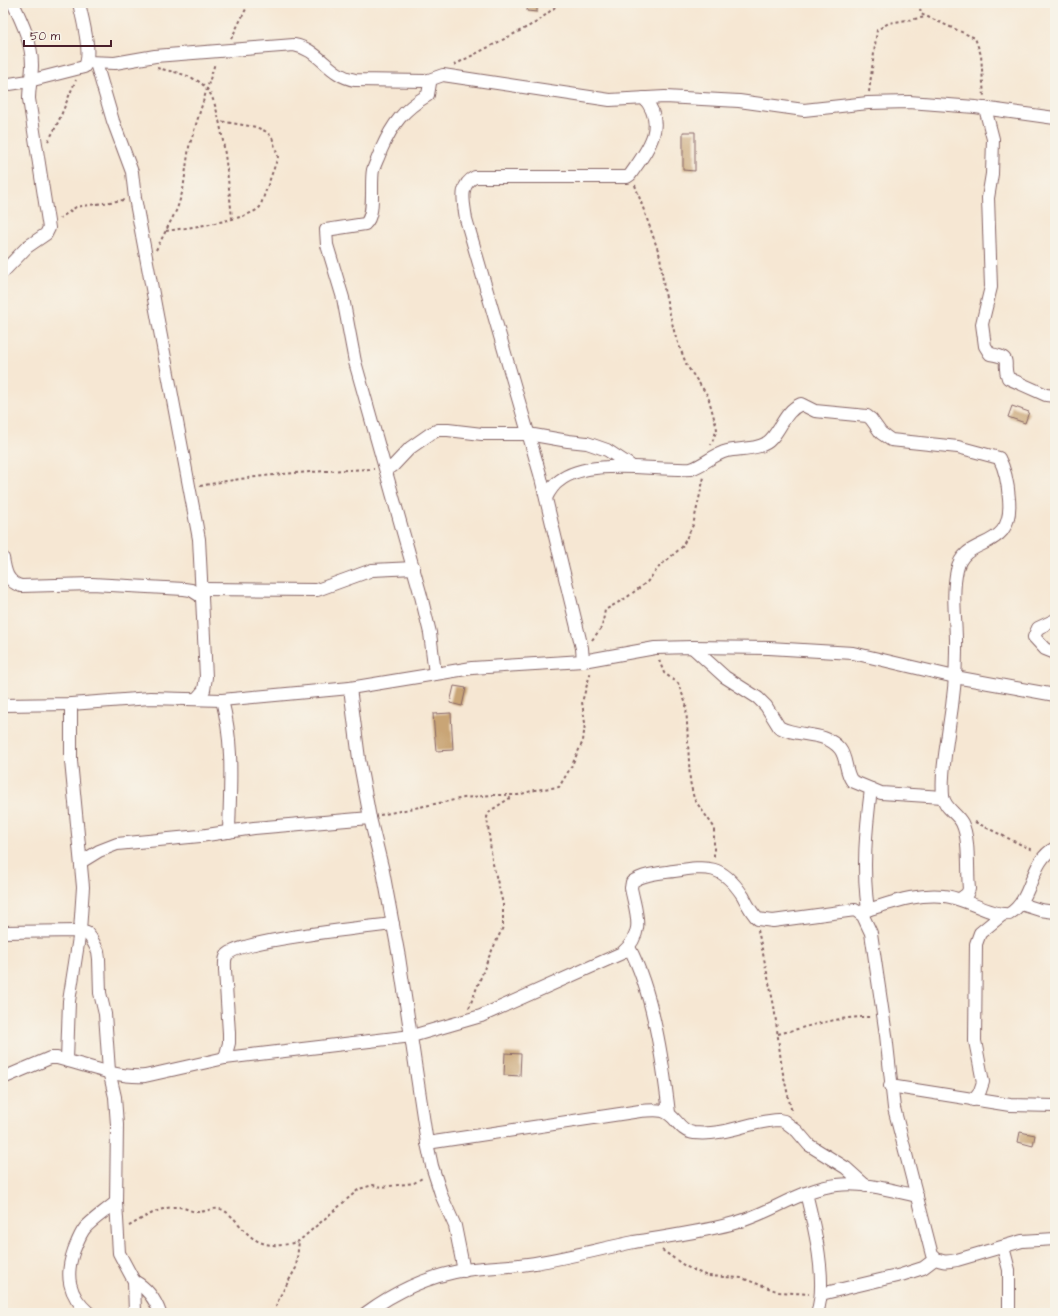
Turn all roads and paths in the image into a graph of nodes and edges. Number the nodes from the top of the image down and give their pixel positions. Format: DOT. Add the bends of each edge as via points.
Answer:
graph roads {
  1 [pos="13,3"];
  2 [pos="80,3"];
  3 [pos="249,3"];
  4 [pos="560,3"];
  5 [pos="919,3"];
  6 [pos="926,17"];
  7 [pos="225,50"];
  8 [pos="89,64"];
  9 [pos="153,67"];
  10 [pos="440,75"];
  11 [pos="429,80"];
  12 [pos="29,81"];
  13 [pos="3,85"];
  14 [pos="208,89"];
  15 [pos="644,98"];
  16 [pos="868,103"];
  17 [pos="984,108"];
  18 [pos="1055,118"];
  19 [pos="219,121"];
  20 [pos="38,157"];
  21 [pos="630,175"];
  22 [pos="135,198"];
  23 [pos="232,218"];
  24 [pos="49,221"];
  25 [pos="166,231"];
  26 [pos="149,265"];
  27 [pos="3,272"];
  28 [pos="1055,396"];
  29 [pos="528,434"];
  30 [pos="707,462"];
  31 [pos="630,465"];
  32 [pos="386,468"];
  33 [pos="189,488"];
  34 [pos="546,498"];
  35 [pos="3,558"];
  36 [pos="414,568"];
  37 [pos="7,583"];
  38 [pos="202,593"];
  39 [pos="1055,620"];
  40 [pos="692,647"];
  41 [pos="582,648"];
  42 [pos="655,648"];
  43 [pos="1055,653"];
  44 [pos="589,660"];
  45 [pos="435,674"];
  46 [pos="954,677"];
  47 [pos="350,688"];
  48 [pos="1055,695"];
  49 [pos="197,698"];
  50 [pos="222,700"];
  51 [pos="72,704"];
  52 [pos="3,705"];
  53 [pos="871,789"];
  54 [pos="513,796"];
  55 [pos="943,798"];
  56 [pos="958,817"];
  57 [pos="370,818"];
  58 [pos="229,832"];
  59 [pos="1055,848"];
  60 [pos="1044,856"];
  61 [pos="81,862"];
  62 [pos="717,870"];
  63 [pos="960,899"];
  64 [pos="1021,904"];
  65 [pos="864,911"];
  66 [pos="1055,912"];
  67 [pos="1003,914"];
  68 [pos="756,918"];
  69 [pos="393,924"];
  70 [pos="80,930"];
  71 [pos="3,932"];
  72 [pos="629,947"];
  73 [pos="883,1017"];
  74 [pos="466,1021"];
  75 [pos="778,1034"];
  76 [pos="412,1036"];
  77 [pos="225,1058"];
  78 [pos="67,1060"];
  79 [pos="109,1071"];
  80 [pos="3,1078"];
  81 [pos="890,1086"];
  82 [pos="973,1100"];
  83 [pos="1055,1106"];
  84 [pos="669,1113"];
  85 [pos="797,1131"];
  86 [pos="427,1143"];
  87 [pos="432,1166"];
  88 [pos="866,1186"];
  89 [pos="806,1193"];
  90 [pos="917,1196"];
  91 [pos="116,1202"];
  92 [pos="118,1232"];
  93 [pos="1055,1239"];
  94 [pos="298,1241"];
  95 [pos="640,1241"];
  96 [pos="1003,1247"];
  97 [pos="935,1258"];
  98 [pos="464,1270"];
  99 [pos="134,1281"];
  100 [pos="821,1294"];
  101 [pos="89,1313"];
  102 [pos="135,1313"];
  103 [pos="160,1313"];
  104 [pos="274,1313"];
  105 [pos="366,1313"];
  106 [pos="817,1313"];
  107 [pos="1009,1313"];
  1 -- 12 [label="street" via="29,44 32,67"];
  2 -- 8 [label="street"];
  3 -- 7 [label="path"];
  4 -- 10 [label="path" via="538,22 448,67"];
  5 -- 6 [label="path" via="920,12"];
  6 -- 16 [label="path" via="889,22 877,30"];
  6 -- 17 [label="path" via="975,38 982,67"];
  7 -- 8 [label="street"];
  7 -- 11 [label="street" via="294,45 308,50 344,78 369,82"];
  7 -- 14 [label="path" via="215,63"];
  8 -- 12 [label="street"];
  8 -- 20 [label="path" via="67,97 58,125"];
  8 -- 22 [label="street" via="114,121 132,172"];
  9 -- 14 [label="path" via="193,79"];
  10 -- 11 [label="street"];
  10 -- 15 [label="street" via="610,100"];
  11 -- 32 [label="street" via="428,95 402,114 387,136 373,170 371,212 367,222 326,230 343,298 355,362"];
  12 -- 13 [label="street"];
  12 -- 20 [label="street" via="30,113"];
  14 -- 19 [label="path" via="217,108"];
  14 -- 25 [label="path" via="189,147 179,202"];
  15 -- 16 [label="street" via="739,101 804,110"];
  15 -- 21 [label="street" via="655,112 655,127 649,145"];
  16 -- 17 [label="street" via="909,102"];
  17 -- 18 [label="street"];
  17 -- 28 [label="street" via="993,139 988,198 991,287 982,324 985,346 987,352 1003,357 1007,361 1008,378 1046,395"];
  19 -- 23 [label="path"];
  19 -- 23 [label="path" via="265,130 272,137 278,153 260,207 253,212"];
  20 -- 24 [label="street"];
  21 -- 29 [label="street" via="618,178 475,177 466,183 463,193 466,219"];
  21 -- 30 [label="path" via="660,256 664,289 675,335 687,366 708,396 716,422 716,433"];
  22 -- 24 [label="path" via="76,207 63,218"];
  22 -- 26 [label="street"];
  23 -- 25 [label="path"];
  24 -- 27 [label="street" via="46,234 27,247"];
  25 -- 26 [label="path"];
  26 -- 33 [label="street"];
  29 -- 31 [label="street" via="598,445"];
  29 -- 32 [label="street" via="482,434 438,430 420,441 393,466"];
  29 -- 34 [label="street"];
  30 -- 31 [label="street" via="691,470"];
  30 -- 41 [label="path" via="693,525 685,543 647,582 603,612 602,627"];
  30 -- 46 [label="street" via="722,452 768,442 789,412 801,404 815,410 867,416 880,433 891,440 958,447 999,458 1005,469 1010,510 1004,530 962,556 958,563 954,591"];
  31 -- 34 [label="street" via="587,470 564,477 557,482"];
  32 -- 33 [label="path" via="299,472 234,479"];
  32 -- 36 [label="street"];
  33 -- 38 [label="street" via="199,539"];
  34 -- 41 [label="street"];
  35 -- 37 [label="street"];
  36 -- 38 [label="street" via="372,570 317,590"];
  36 -- 45 [label="street" via="430,633"];
  37 -- 38 [label="street" via="21,586 92,584 184,589"];
  38 -- 49 [label="street" via="206,684"];
  39 -- 43 [label="street" via="1038,628 1034,637 1045,649"];
  40 -- 42 [label="street"];
  40 -- 46 [label="street" via="853,653"];
  40 -- 53 [label="street" via="725,677 758,698 780,727 827,739 837,746 843,754 851,780"];
  41 -- 44 [label="street"];
  42 -- 44 [label="street"];
  42 -- 62 [label="path" via="663,671 676,680 686,704 691,786 694,799 714,827"];
  44 -- 45 [label="street" via="472,668"];
  44 -- 54 [label="path" via="582,702 585,723 583,741 561,784 555,788"];
  45 -- 47 [label="street"];
  46 -- 48 [label="street"];
  46 -- 55 [label="street" via="943,768"];
  47 -- 50 [label="street"];
  47 -- 57 [label="street"];
  49 -- 50 [label="street"];
  49 -- 51 [label="street" via="150,698"];
  50 -- 58 [label="street" via="229,734 232,772"];
  51 -- 52 [label="street"];
  51 -- 61 [label="street" via="71,762"];
  53 -- 55 [label="street" via="895,795"];
  53 -- 65 [label="street" via="865,839"];
  54 -- 57 [label="path" via="464,798"];
  54 -- 74 [label="path" via="490,811 487,816 492,860 503,904 503,927 474,992"];
  55 -- 56 [label="street" via="949,809"];
  56 -- 60 [label="path" via="983,826"];
  56 -- 63 [label="street" via="964,832 968,889 967,894"];
  57 -- 58 [label="street"];
  57 -- 69 [label="street"];
  58 -- 61 [label="street" via="118,844 99,851"];
  59 -- 60 [label="street"];
  60 -- 64 [label="street"];
  61 -- 70 [label="street" via="84,887"];
  62 -- 68 [label="street" via="736,887"];
  62 -- 72 [label="street" via="706,867 657,873 632,882 638,927"];
  63 -- 65 [label="street" via="920,895"];
  63 -- 67 [label="street"];
  64 -- 66 [label="street"];
  64 -- 67 [label="street" via="1009,914"];
  65 -- 68 [label="street" via="773,921"];
  65 -- 73 [label="street" via="870,933"];
  67 -- 82 [label="street" via="980,933 976,944 975,1041 983,1082"];
  68 -- 75 [label="path"];
  69 -- 76 [label="street"];
  69 -- 77 [label="street" via="264,942 238,949 227,955 225,970 229,1043"];
  70 -- 71 [label="street"];
  70 -- 78 [label="street" via="68,1016"];
  70 -- 79 [label="street" via="87,933 98,951"];
  72 -- 74 [label="street" via="614,957"];
  72 -- 84 [label="street" via="638,964 647,992"];
  73 -- 75 [label="path" via="836,1018"];
  73 -- 81 [label="street"];
  74 -- 76 [label="street"];
  75 -- 85 [label="path" via="782,1069"];
  76 -- 77 [label="street"];
  76 -- 86 [label="street"];
  77 -- 79 [label="street" via="145,1076 134,1077"];
  78 -- 79 [label="street"];
  78 -- 80 [label="street" via="50,1058"];
  79 -- 91 [label="street" via="115,1097 117,1125"];
  81 -- 82 [label="street"];
  81 -- 90 [label="street"];
  82 -- 83 [label="street" via="1010,1105"];
  84 -- 85 [label="street" via="687,1132 728,1132 779,1120"];
  84 -- 86 [label="street" via="658,1110 615,1114 539,1128"];
  85 -- 88 [label="street" via="809,1145 846,1168"];
  86 -- 87 [label="street"];
  87 -- 94 [label="path" via="414,1183 382,1187 373,1185 359,1189"];
  87 -- 98 [label="street" via="455,1226"];
  88 -- 89 [label="street" via="837,1185"];
  88 -- 90 [label="street" via="887,1188"];
  89 -- 95 [label="street" via="739,1222"];
  89 -- 100 [label="street" via="816,1237"];
  90 -- 97 [label="street" via="923,1224"];
  91 -- 92 [label="street"];
  91 -- 101 [label="street" via="84,1229 71,1260 68,1281 72,1293 81,1307"];
  92 -- 94 [label="path" via="147,1215 167,1208 180,1207 198,1212 218,1209 230,1215 259,1242 280,1246"];
  92 -- 99 [label="street" via="119,1253"];
  93 -- 96 [label="street" via="1022,1241"];
  94 -- 104 [label="path" via="296,1268 279,1298"];
  95 -- 98 [label="street" via="528,1264"];
  95 -- 100 [label="path" via="662,1250 685,1266 707,1276 742,1278 788,1294"];
  96 -- 97 [label="street" via="946,1262"];
  96 -- 107 [label="street" via="1009,1270"];
  97 -- 100 [label="street" via="923,1268 901,1275"];
  98 -- 105 [label="street" via="413,1284"];
  99 -- 102 [label="street"];
  99 -- 103 [label="street" via="150,1294"];
  100 -- 106 [label="street"];
}
